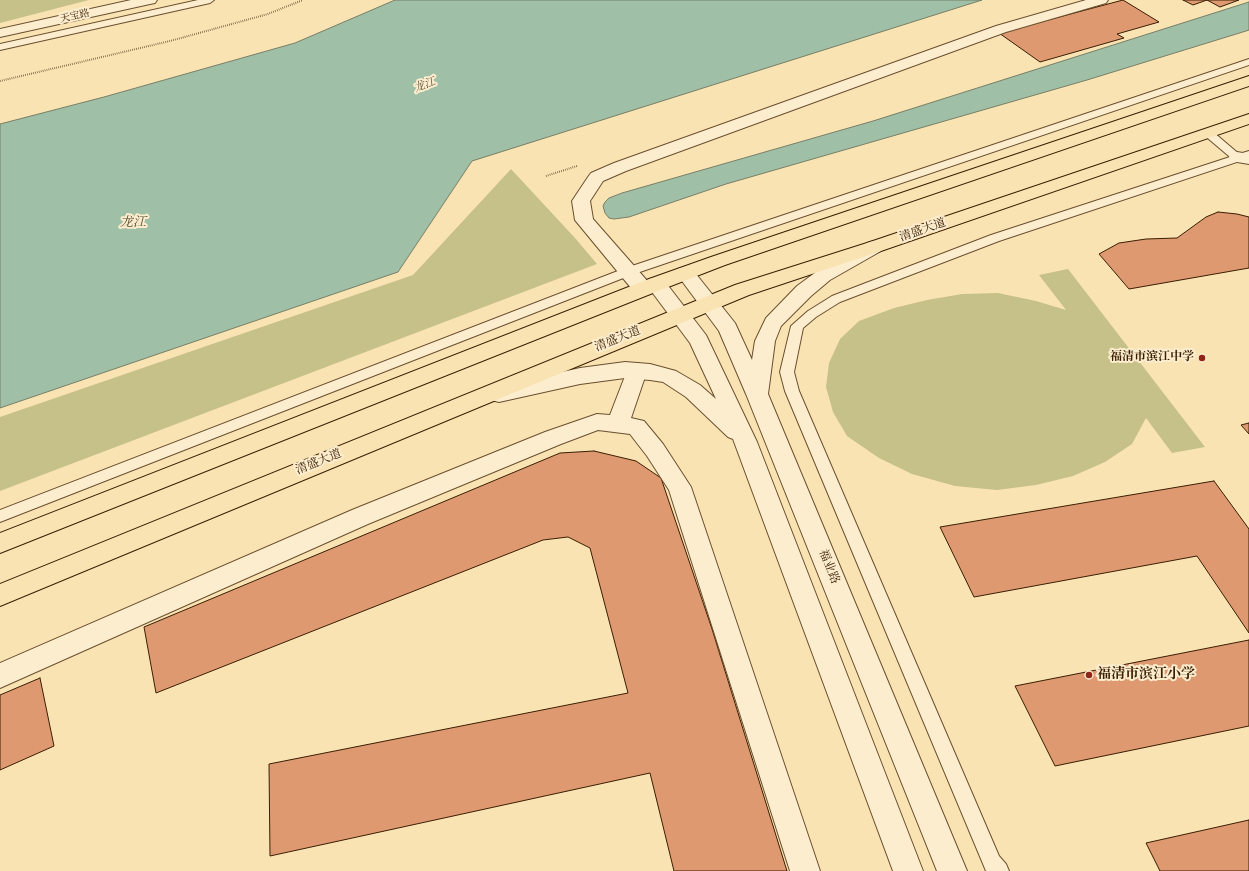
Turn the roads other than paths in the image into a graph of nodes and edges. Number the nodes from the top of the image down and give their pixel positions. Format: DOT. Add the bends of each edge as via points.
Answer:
graph roads {
  1 [pos="113,0"];
  2 [pos="150,0"];
  3 [pos="210,0"];
  4 [pos="1102,0"];
  5 [pos="0,27"];
  6 [pos="0,33"];
  7 [pos="0,47"];
  8 [pos="1249,62"];
  9 [pos="1249,81"];
  10 [pos="1249,119"];
  11 [pos="1208,133"];
  12 [pos="1245,157"];
  13 [pos="874,247"];
  14 [pos="627,272"];
  15 [pos="685,273"];
  16 [pos="649,286"];
  17 [pos="710,303"];
  18 [pos="680,315"];
  19 [pos="637,370"];
  20 [pos="758,394"];
  21 [pos="471,401"];
  22 [pos="618,424"];
  23 [pos="746,442"];
  24 [pos="0,516"];
  25 [pos="0,543"];
  26 [pos="0,594"];
  27 [pos="0,676"];
  28 [pos="805,871"];
  29 [pos="908,871"];
  30 [pos="952,871"];
  31 [pos="999,871"];
  1 -- 5 [label="street, 天宝路"];
  2 -- 6 [label="street, 天宝路"];
  3 -- 7 [label="lane"];
  4 -- 14 [label="street" via="1001,29 597,177 581,201 584,220"];
  8 -- 14 [label="lane"];
  9 -- 15 [label="main road"];
  10 -- 11 [label="main road, 清盛大道"];
  11 -- 12 [label="lane"];
  11 -- 13 [label="main road, 清盛大道"];
  12 -- 31 [label="lane" via="995,238 836,298 797,326 787,372 792,391 992,863"];
  13 -- 17 [label="main road, 清盛大道"];
  13 -- 20 [label="street" via="823,276 804,291 773,323 761,364"];
  14 -- 16 [label="street"];
  14 -- 24 [label="lane"];
  15 -- 16 [label="main road"];
  15 -- 17 [label="street, 福业路"];
  16 -- 18 [label="street"];
  16 -- 25 [label="main road"];
  17 -- 18 [label="main road, 清盛大道"];
  17 -- 20 [label="street, 福业路" via="728,328"];
  18 -- 21 [label="main road, 清盛大道"];
  18 -- 23 [label="street" via="700,340"];
  19 -- 21 [label="street" via="580,376"];
  19 -- 22 [label="street"];
  19 -- 23 [label="street" via="669,376 693,391"];
  20 -- 30 [label="street, 福业路"];
  21 -- 26 [label="main road, 清盛大道"];
  22 -- 27 [label="street" via="598,422 417,493"];
  22 -- 28 [label="street" via="636,427 680,487"];
  23 -- 29 [label="street"];
}
